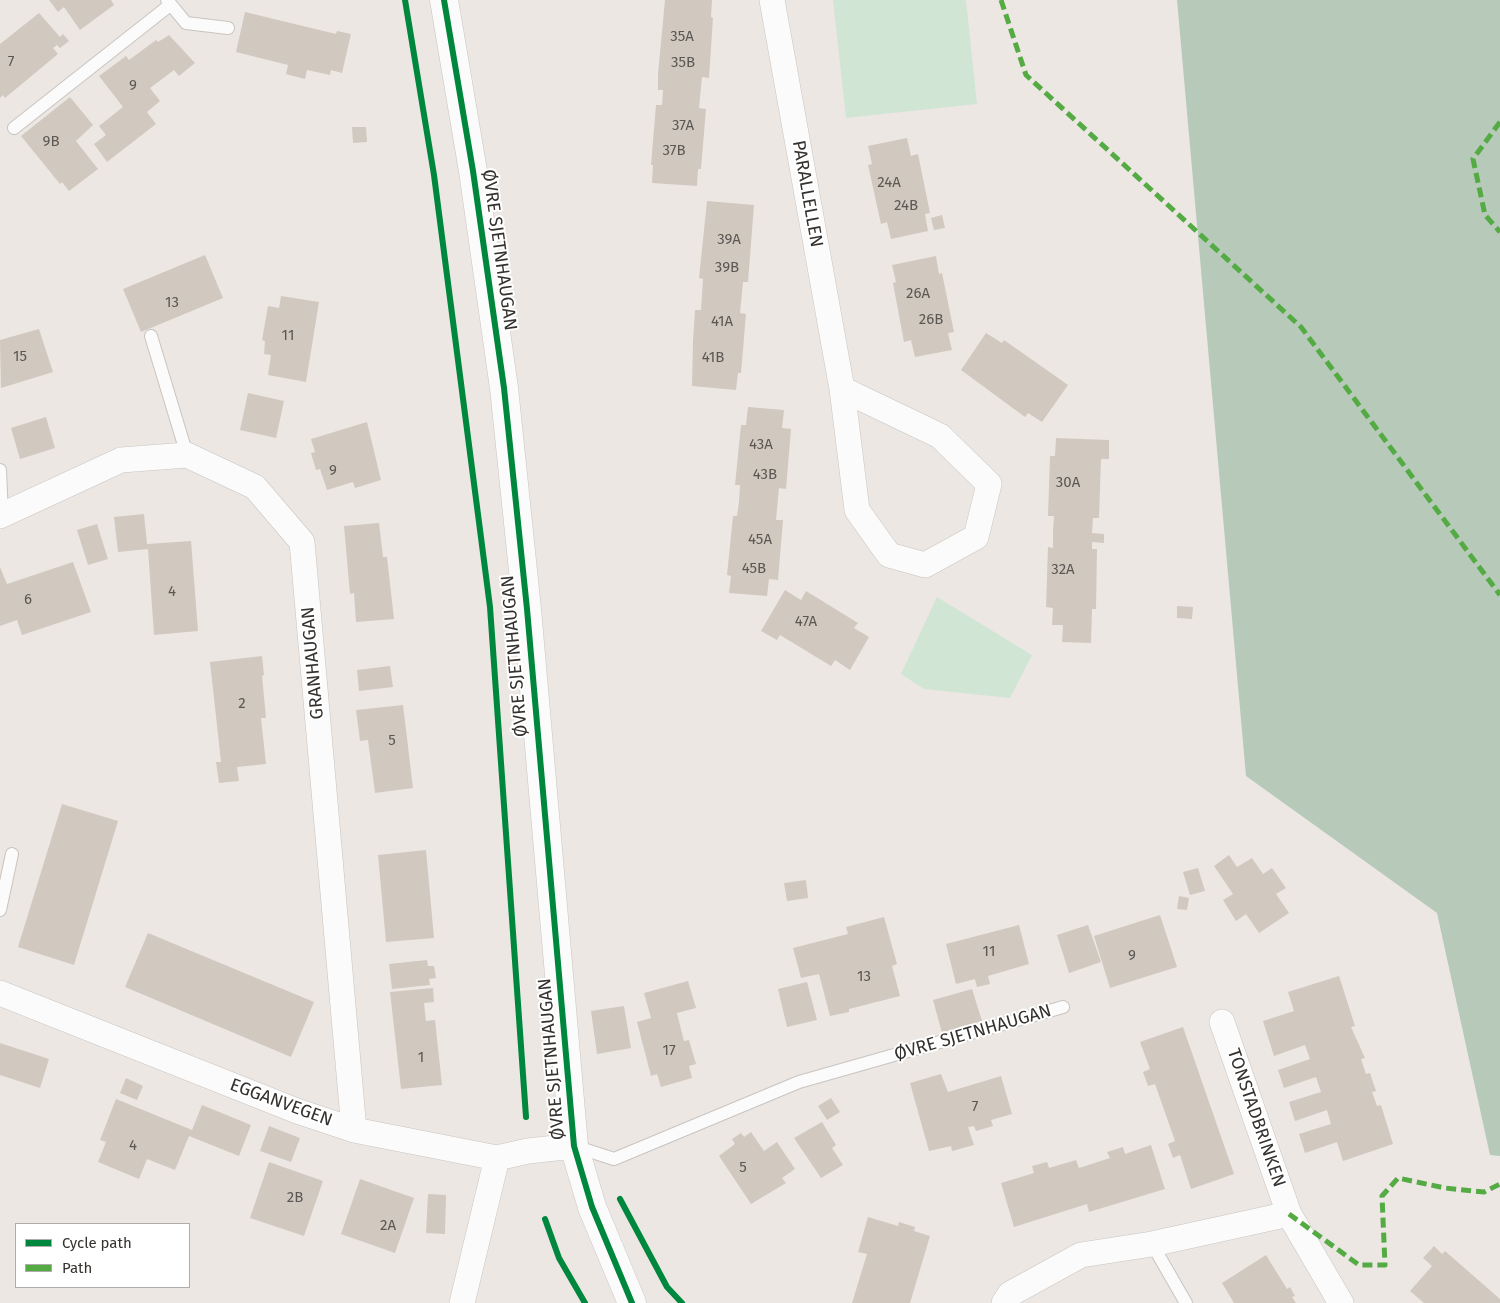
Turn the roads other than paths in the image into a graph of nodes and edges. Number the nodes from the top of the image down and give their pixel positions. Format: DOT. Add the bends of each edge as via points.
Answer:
graph roads {
  1 [pos="444,0"];
  2 [pos="772,0"];
  3 [pos="169,2"];
  4 [pos="228,28"];
  5 [pos="14,128"];
  6 [pos="150,336"];
  7 [pos="842,389"];
  8 [pos="187,455"];
  9 [pos="0,470"];
  10 [pos="1,515"];
  11 [pos="12,854"];
  12 [pos="0,910"];
  13 [pos="0,993"];
  14 [pos="1063,1007"];
  15 [pos="1222,1022"];
  16 [pos="354,1130"];
  17 [pos="574,1146"];
  18 [pos="497,1158"];
  19 [pos="1289,1214"];
  20 [pos="1152,1244"];
  21 [pos="462,1303"];
  22 [pos="632,1303"];
  23 [pos="1004,1303"];
  24 [pos="1186,1303"];
  25 [pos="1341,1303"];
  1 -- 17 [label="street, ØVRE SJETNHAUGAN" via="473,171 504,388 527,609"];
  2 -- 7 [label="street, PARALLELLEN"];
  3 -- 4 [label="lane" via="186,22"];
  3 -- 5 [label="lane"];
  6 -- 8 [label="lane"];
  7 -- 7 [label="street, PARALLELLEN" via="857,510 888,555 925,565 976,537 989,484 940,436"];
  8 -- 10 [label="street, GRANHAUGAN" via="122,460"];
  8 -- 16 [label="street, GRANHAUGAN" via="255,487 302,542"];
  9 -- 10 [label="lane"];
  11 -- 12 [label="lane"];
  13 -- 16 [label="street, EGGANVEGEN" via="297,1111"];
  14 -- 17 [label="lane, ØVRE SJETNHAUGAN" via="799,1082 614,1159"];
  15 -- 19 [label="street, TONSTADBRINKEN"];
  16 -- 18 [label="street, EGGANVEGEN"];
  17 -- 18 [label="street, EGGANVEGEN"];
  17 -- 22 [label="street, ØVRE SJETNHAUGAN" via="592,1207"];
  18 -- 21 [label="street"];
  19 -- 20 [label="street"];
  19 -- 25 [label="street, TONSTADBRINKEN"];
  20 -- 23 [label="street" via="1081,1255 1010,1294"];
  20 -- 24 [label="lane"];
}
